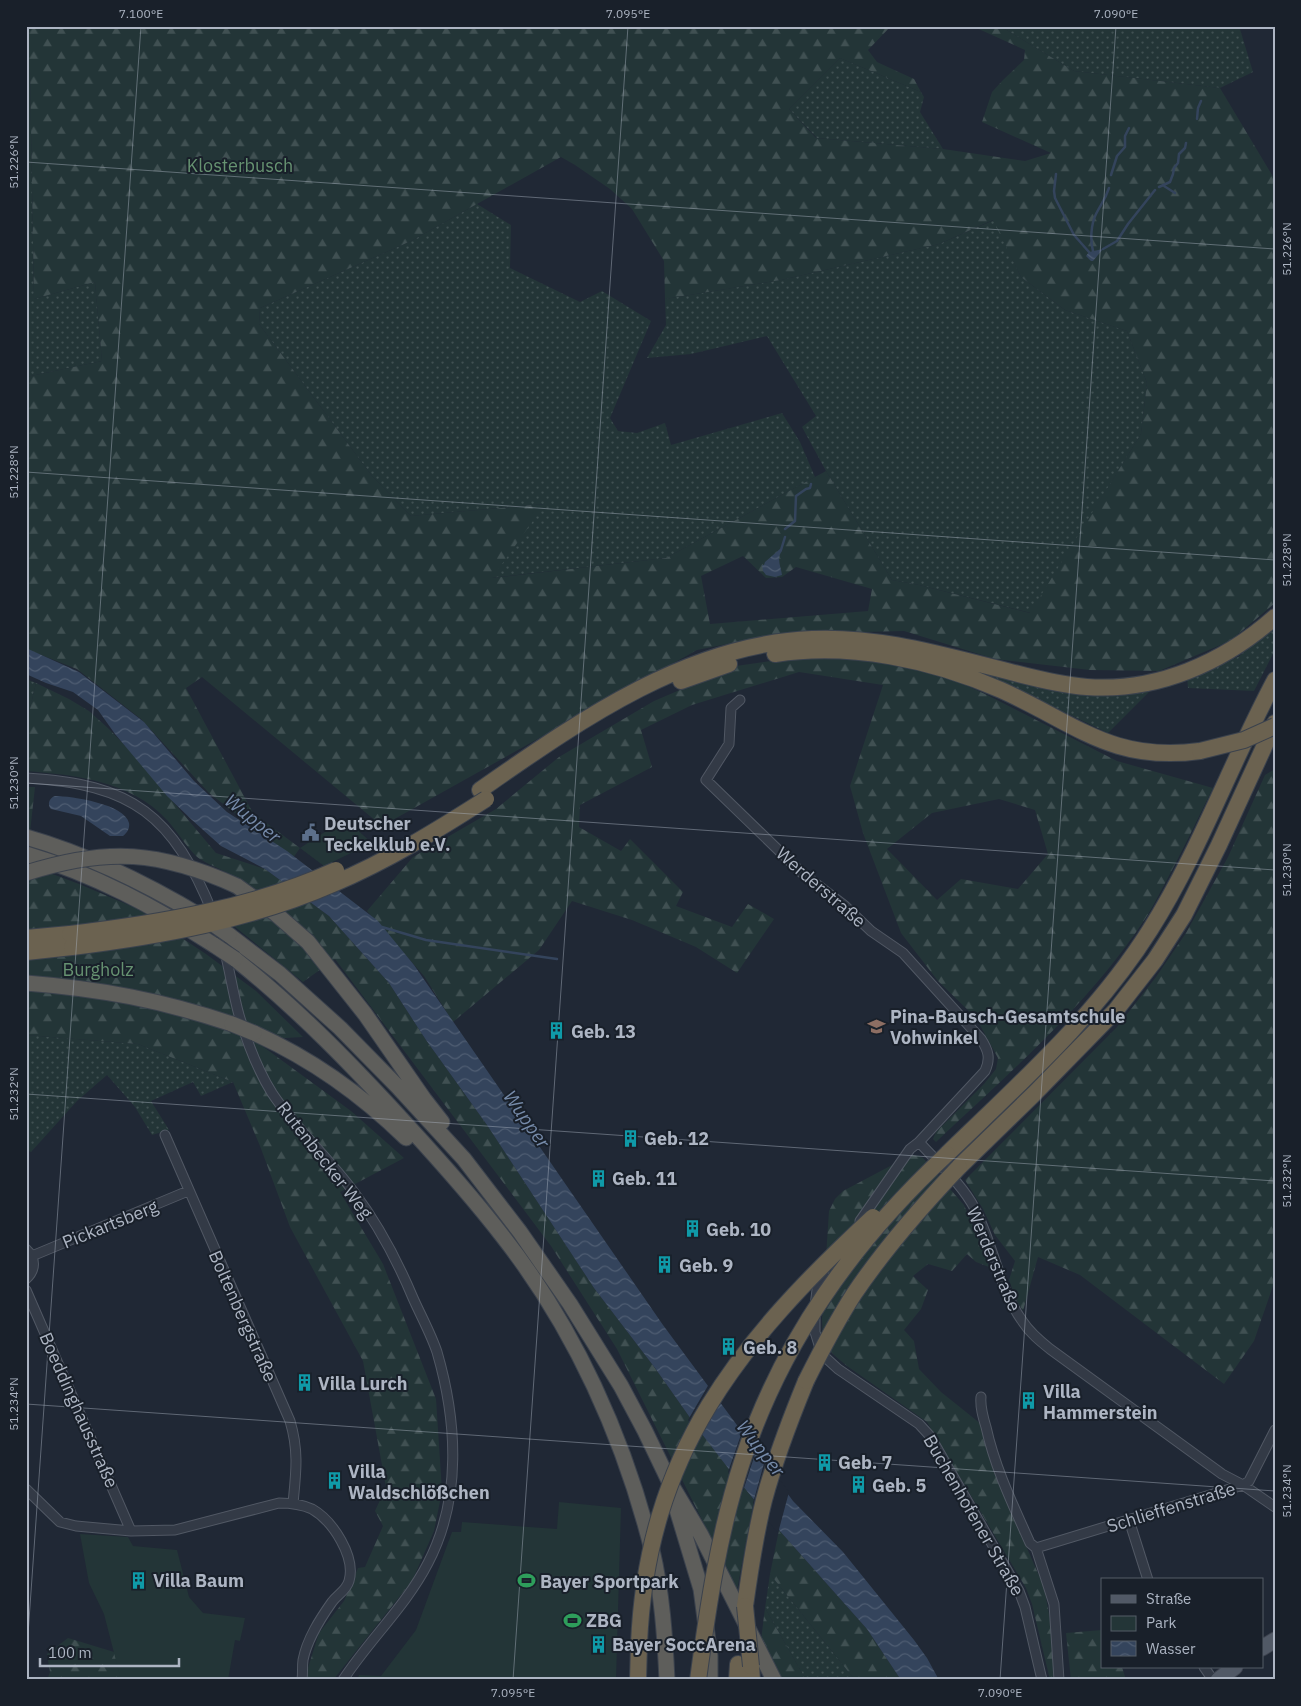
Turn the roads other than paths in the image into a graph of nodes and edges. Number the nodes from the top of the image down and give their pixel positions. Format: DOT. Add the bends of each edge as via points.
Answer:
graph roads {
  1 [pos="1275,617"];
  2 [pos="936,660"];
  3 [pos="1275,680"];
  4 [pos="740,700"];
  5 [pos="1275,724"];
  6 [pos="26,778"];
  7 [pos="26,837"];
  8 [pos="26,854"];
  9 [pos="26,873"];
  10 [pos="26,938"];
  11 [pos="71,941"];
  12 [pos="26,952"];
  13 [pos="26,983"];
  14 [pos="165,1135"];
  15 [pos="919,1142"];
  16 [pos="464,1159"];
  17 [pos="928,1171"];
  18 [pos="188,1191"];
  19 [pos="29,1252"];
  20 [pos="26,1280"];
  21 [pos="26,1290"];
  22 [pos="981,1397"];
  23 [pos="598,1398"];
  24 [pos="1275,1430"];
  25 [pos="669,1481"];
  26 [pos="1242,1485"];
  27 [pos="26,1489"];
  28 [pos="293,1503"];
  29 [pos="1275,1507"];
  30 [pos="1129,1520"];
  31 [pos="132,1531"];
  32 [pos="1036,1548"];
  33 [pos="1147,1578"];
  34 [pos="1275,1640"];
  35 [pos="1264,1647"];
  36 [pos="1205,1668"];
  37 [pos="1234,1668"];
  38 [pos="745,1672"];
  39 [pos="302,1680"];
  40 [pos="343,1680"];
  41 [pos="638,1680"];
  42 [pos="668,1680"];
  43 [pos="698,1680"];
  44 [pos="710,1680"];
  45 [pos="774,1680"];
  46 [pos="1042,1680"];
  47 [pos="1059,1680"];
  48 [pos="1213,1680"];
  49 [pos="1218,1680"];
  1 -- 2 [label="highway" via="1218,658 1187,672 1138,685 1104,688 1054,682"];
  2 -- 5 [label="highway, bridge" via="1116,746 1159,753 1200,751 1237,742"];
  2 -- 11 [label="highway, bridge" via="811,651 760,657 712,669 625,709 483,794 421,840 332,885 266,908 198,926"];
  3 -- 17 [label="highway, bridge" via="1203,835 1149,932 1103,994 1062,1041"];
  4 -- 15 [label="street, Werderstraße" via="731,708 729,744 706,780 802,874 903,953 989,1051 985,1071"];
  5 -- 38 [label="highway, bridge" via="1184,915 1155,960 1116,1010 918,1210 873,1267 837,1322 806,1381 764,1501 745,1606"];
  6 -- 40 [label="street, Rutenbecker Weg" via="82,784 114,794 144,810 173,838 196,876 224,943 239,1014 258,1066 293,1120 368,1212 394,1256 436,1350 453,1439 448,1511 441,1534 415,1585"];
  7 -- 16 [label="highway, bridge" via="68,851 158,891 229,935 280,974 340,1028"];
  8 -- 23 [label="highway, bridge" via="76,870 162,912 235,959 298,1013 374,1089 504,1238 556,1314 586,1368"];
  9 -- 16 [label="highway, bridge" via="76,860 127,856 183,864 237,886 308,942 457,1139"];
  10 -- 11 [label="highway"];
  11 -- 12 [label="highway"];
  13 -- 23 [label="highway, bridge" via="102,990 182,1008 232,1024 299,1055 348,1087 410,1142 491,1232 550,1315"];
  14 -- 18 [label="street, Boltenbergstraße"];
  15 -- 26 [label="street, Werderstraße" via="974,1208 994,1252 1009,1298 1034,1336 1222,1474"];
  15 -- 46 [label="street, Buchenhofener Straße" via="910,1149 818,1282 816,1332 826,1358 838,1369 919,1424 930,1436 1019,1591"];
  16 -- 25 [label="highway" via="570,1304 621,1386"];
  17 -- 41 [label="highway, bridge" via="883,1207 805,1283 748,1346 705,1410 675,1471 657,1523 644,1587"];
  17 -- 43 [label="highway, bridge" via="875,1228 830,1286 771,1388 742,1462 729,1507 714,1570"];
  18 -- 19 [label="street, Pickartsberg"];
  18 -- 28 [label="street, Boltenbergstraße" via="292,1429 297,1452"];
  19 -- 20 [label="street, Pickartsberg" via="34,1268"];
  21 -- 31 [label="street, Boeddinghausstraße"];
  22 -- 32 [label="street" via="1000,1477 1030,1543"];
  23 -- 42 [label="highway" via="618,1440 652,1552 661,1603"];
  24 -- 26 [label="street, Schlieffenstraße" via="1249,1481"];
  25 -- 44 [label="highway" via="700,1589 710,1656"];
  25 -- 45 [label="highway" via="701,1536"];
  26 -- 29 [label="street, Werderstraße"];
  26 -- 30 [label="street, Schlieffenstraße"];
  27 -- 31 [label="street" via="60,1522"];
  28 -- 31 [label="street" via="279,1503 175,1530"];
  28 -- 39 [label="street" via="317,1512 332,1526 343,1543 350,1572 344,1591 334,1599 318,1624 303,1660"];
  30 -- 32 [label="street, Schlieffenstraße"];
  30 -- 33 [label="street"];
  32 -- 47 [label="street" via="1054,1604"];
  34 -- 35 [label="main road"];
  36 -- 48 [label="street"];
  37 -- 49 [label="main road"];
}
